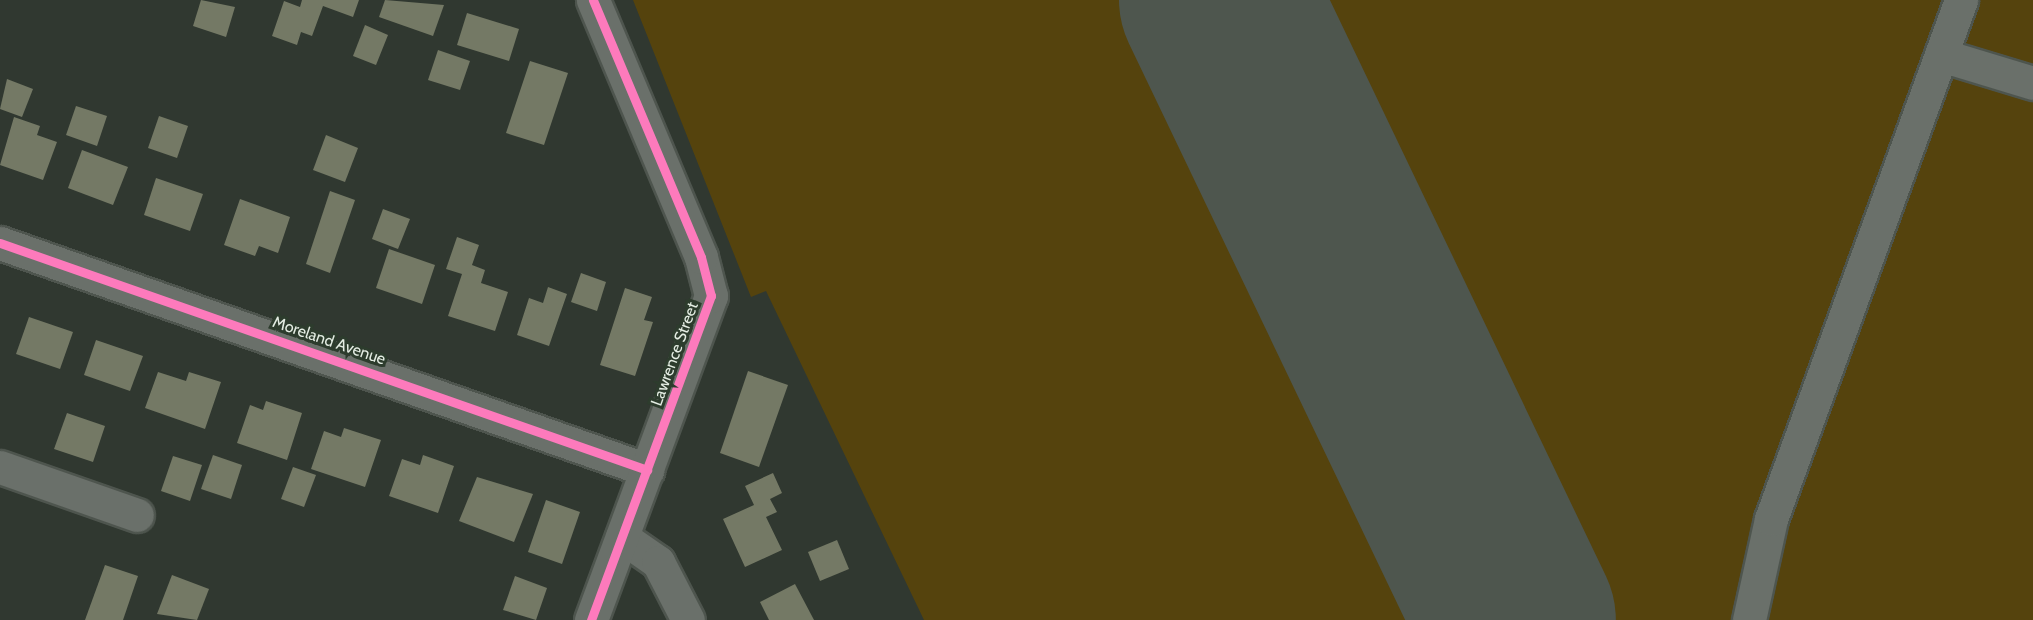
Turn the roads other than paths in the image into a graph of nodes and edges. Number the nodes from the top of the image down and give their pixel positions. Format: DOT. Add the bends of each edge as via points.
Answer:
graph roads {
  1 [pos="593,0"];
  2 [pos="1961,0"];
  3 [pos="1941,56"];
  4 [pos="2033,83"];
  5 [pos="0,243"];
  6 [pos="0,467"];
  7 [pos="647,470"];
  8 [pos="137,515"];
  9 [pos="622,537"];
  10 [pos="591,620"];
  11 [pos="688,620"];
  12 [pos="1749,620"];
  1 -- 7 [label="street, Lawrence Street" via="701,258 711,296"];
  2 -- 3 [label="street"];
  3 -- 4 [label="street"];
  3 -- 12 [label="street" via="1771,519"];
  5 -- 7 [label="street, Moreland Avenue"];
  6 -- 8 [label="street"];
  7 -- 9 [label="street, Lawrence Street"];
  9 -- 10 [label="street, Lawrence Street"];
  9 -- 11 [label="street" via="658,562"];
}
